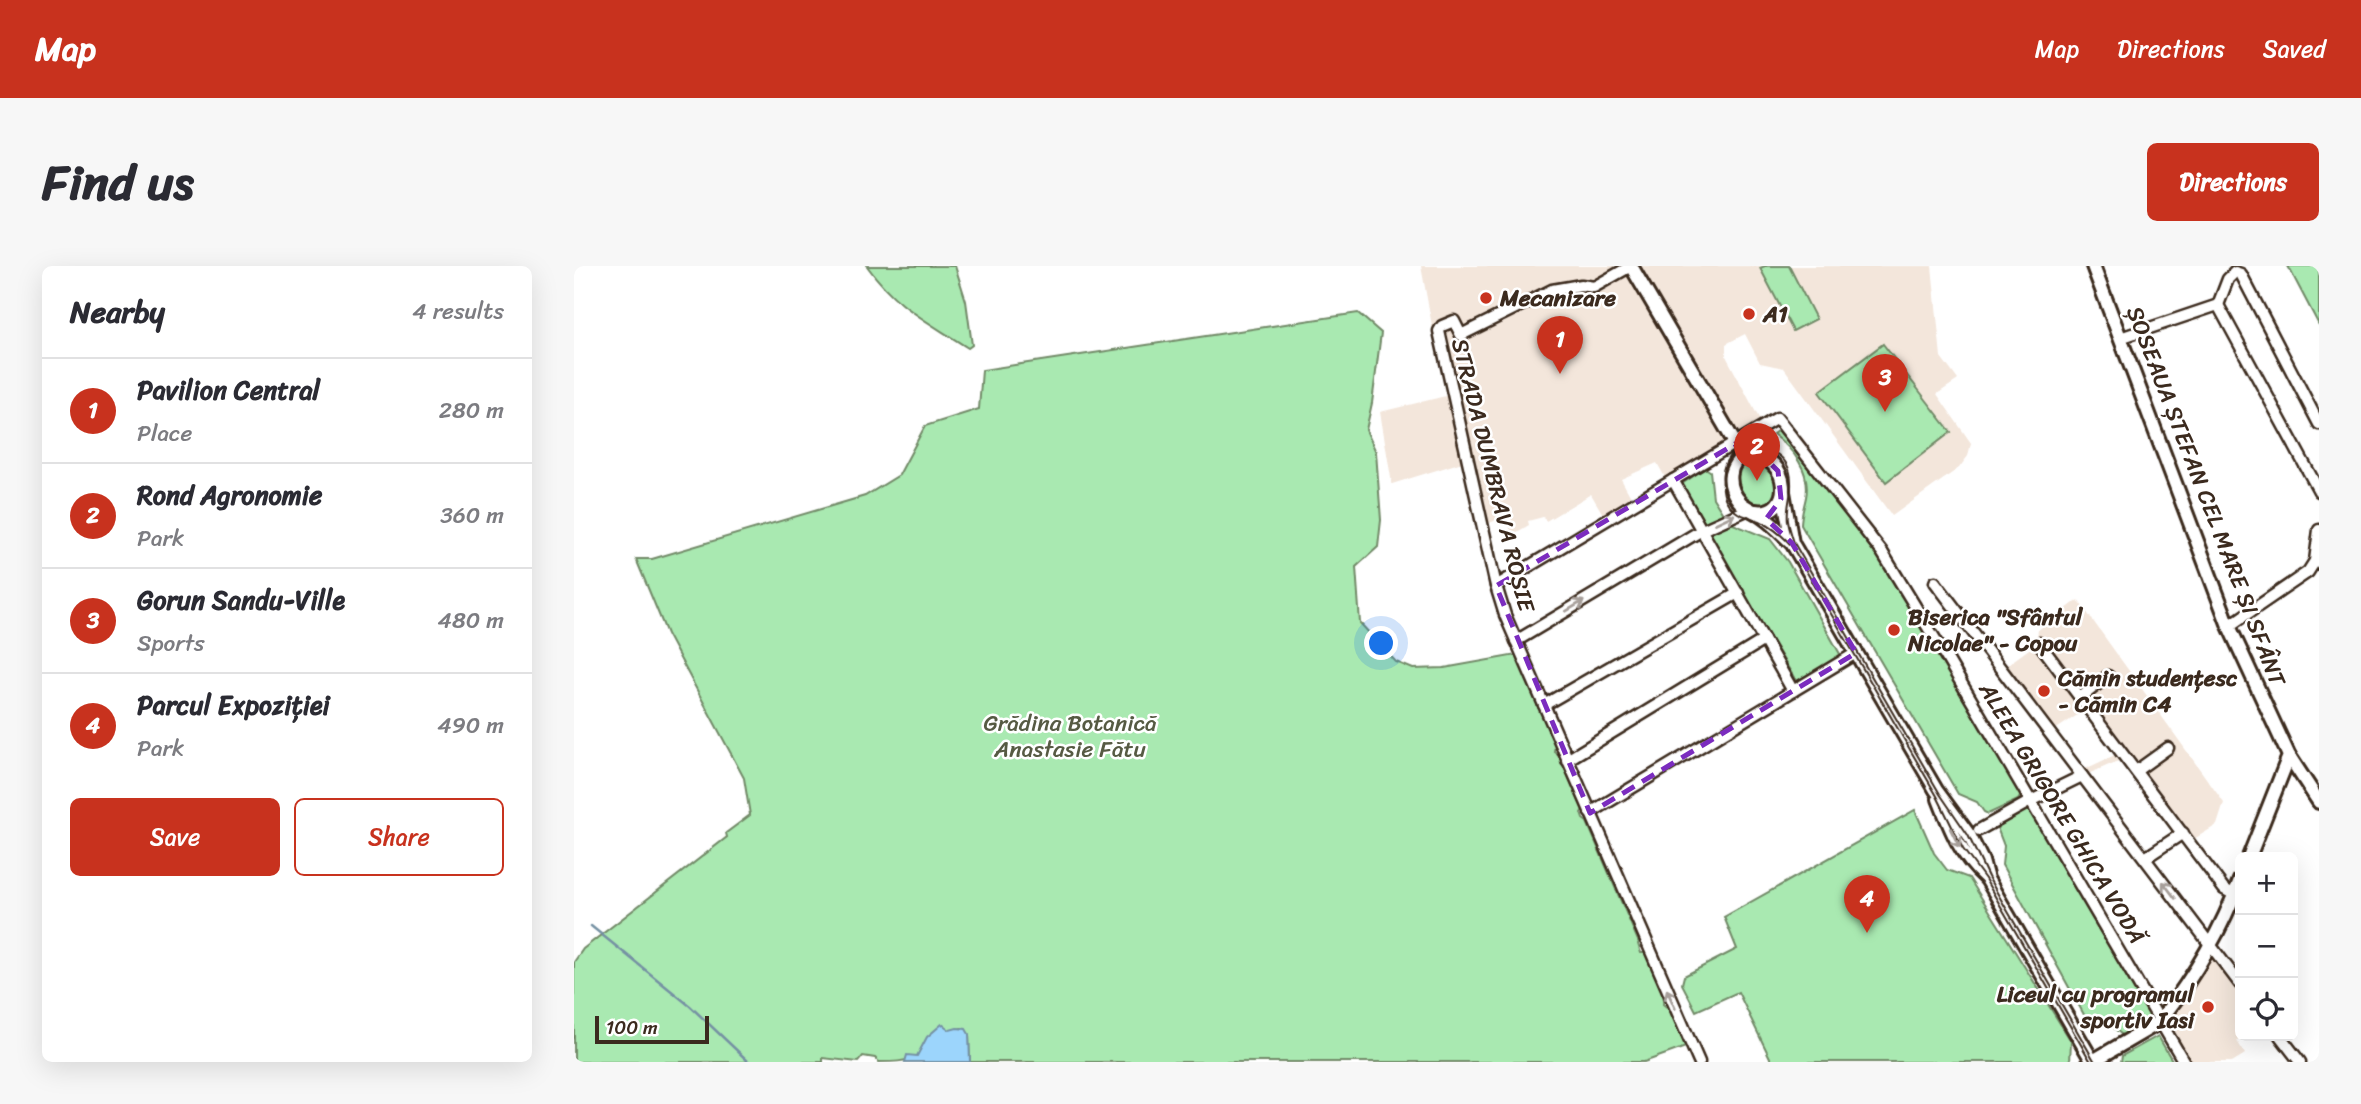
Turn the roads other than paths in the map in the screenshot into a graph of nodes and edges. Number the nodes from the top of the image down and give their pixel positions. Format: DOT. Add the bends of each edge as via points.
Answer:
graph roads {
  1 [pos="1631,266"];
  2 [pos="2093,266"];
  3 [pos="2218,304"];
  4 [pos="2120,338"];
  5 [pos="2319,424"];
  6 [pos="1739,449"];
  7 [pos="1672,480"];
  8 [pos="2319,491"];
  9 [pos="1783,492"];
  10 [pos="1752,510"];
  11 [pos="1702,530"];
  12 [pos="2319,530"];
  13 [pos="1792,543"];
  14 [pos="1935,582"];
  15 [pos="1496,586"];
  16 [pos="1738,593"];
  17 [pos="2229,626"];
  18 [pos="1764,640"];
  19 [pos="1516,641"];
  20 [pos="2039,643"];
  21 [pos="1856,653"];
  22 [pos="2108,676"];
  23 [pos="1793,691"];
  24 [pos="2080,698"];
  25 [pos="1544,705"];
  26 [pos="2168,748"];
  27 [pos="2289,756"];
  28 [pos="1567,760"];
  29 [pos="2136,771"];
  30 [pos="2082,776"];
  31 [pos="2029,802"];
  32 [pos="2319,802"];
  33 [pos="1590,813"];
  34 [pos="1979,830"];
  35 [pos="2183,833"];
  36 [pos="2251,852"];
  37 [pos="2145,858"];
  38 [pos="2235,895"];
  39 [pos="2210,945"];
  40 [pos="2235,978"];
  41 [pos="2161,1019"];
  42 [pos="2284,1041"];
  43 [pos="1699,1062"];
  44 [pos="2092,1062"];
  45 [pos="2184,1062"];
  46 [pos="2300,1062"];
  1 -- 6 [label="main road"];
  1 -- 15 [label="street, STRADA DUMBRAVA ROȘIE" via="1594,287 1552,290 1461,335 1454,321 1439,331"];
  2 -- 4 [label="main road, ȘOSEAUA ȘTEFAN CEL MARE ȘI SFÂNT"];
  3 -- 4 [label="street"];
  3 -- 5 [label="street" via="2228,279 2235,272 2241,274"];
  3 -- 8 [label="street"];
  4 -- 17 [label="main road, ȘOSEAUA ȘTEFAN CEL MARE ȘI SFÂNT"];
  6 -- 7 [label="street"];
  6 -- 9 [label="main road" via="1769,459 1782,478"];
  6 -- 10 [label="main road" via="1731,481 1737,497"];
  6 -- 31 [label="street, ALEEA GRIGORE GHICA VODĂ" via="1777,418 1882,552"];
  7 -- 11 [label="street"];
  7 -- 15 [label="street"];
  9 -- 10 [label="main road" via="1774,508"];
  9 -- 13 [label="main road"];
  11 -- 10 [label="street, one-way"];
  10 -- 13 [label="main road"];
  11 -- 16 [label="street"];
  19 -- 11 [label="street, one-way"];
  12 -- 17 [label="street" via="2315,561 2308,572"];
  13 -- 21 [label="main road"];
  14 -- 30 [label="street"];
  15 -- 19 [label="street, STRADA DUMBRAVA ROȘIE"];
  16 -- 18 [label="street"];
  16 -- 25 [label="street"];
  17 -- 27 [label="main road, ȘOSEAUA ȘTEFAN CEL MARE ȘI SFÂNT"];
  18 -- 23 [label="street"];
  18 -- 28 [label="street"];
  19 -- 25 [label="street, STRADA DUMBRAVA ROȘIE"];
  20 -- 24 [label="street"];
  21 -- 23 [label="street"];
  21 -- 44 [label="main road" via="1936,790 1976,846 1987,879"];
  22 -- 24 [label="street"];
  23 -- 33 [label="street"];
  24 -- 29 [label="street"];
  25 -- 28 [label="street, STRADA DUMBRAVA ROȘIE"];
  26 -- 29 [label="street"];
  27 -- 32 [label="main road, ȘOSEAUA ȘTEFAN CEL MARE ȘI SFÂNT"];
  27 -- 36 [label="main road"];
  28 -- 33 [label="street, STRADA DUMBRAVA ROȘIE"];
  29 -- 35 [label="street"];
  30 -- 31 [label="street"];
  30 -- 37 [label="street"];
  31 -- 34 [label="street"];
  31 -- 41 [label="street, ALEEA GRIGORE GHICA VODĂ"];
  43 -- 33 [label="street, STRADA DUMBRAVA ROȘIE, one-way"];
  35 -- 37 [label="street"];
  35 -- 38 [label="street" via="2224,889"];
  39 -- 37 [label="street, one-way"];
  38 -- 39 [label="main road"];
  39 -- 40 [label="street"];
  39 -- 41 [label="main road"];
  41 -- 44 [label="main road"];
  41 -- 45 [label="street, ALEEA GRIGORE GHICA VODĂ"];
  42 -- 46 [label="street"];
}
